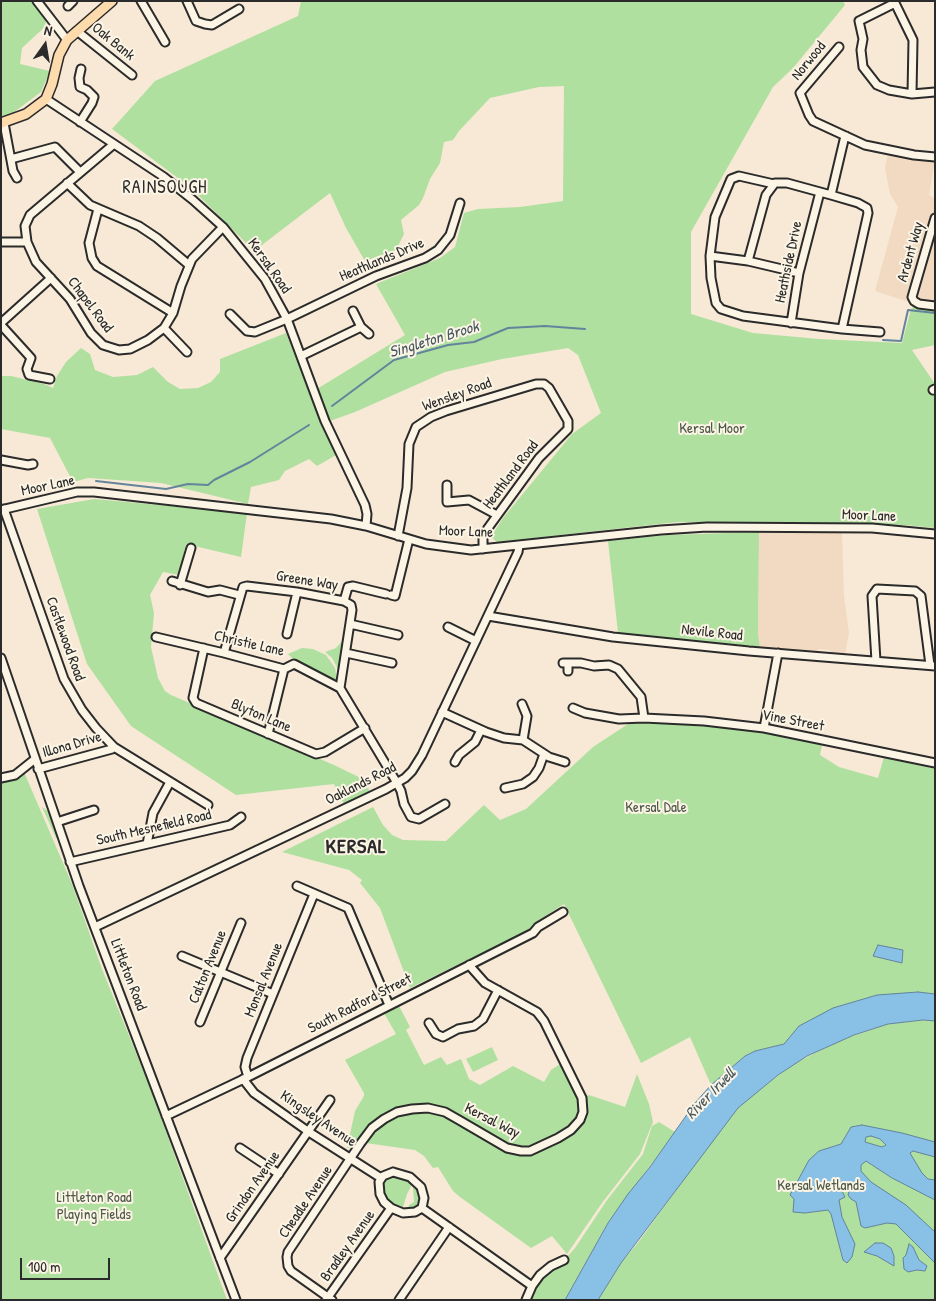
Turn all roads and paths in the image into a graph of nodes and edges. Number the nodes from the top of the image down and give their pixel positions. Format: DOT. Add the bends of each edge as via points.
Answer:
graph roads {
  1 [pos="112,1"];
  2 [pos="141,1"];
  3 [pos="187,1"];
  4 [pos="894,2"];
  5 [pos="41,3"];
  6 [pos="239,8"];
  7 [pos="77,31"];
  8 [pos="66,40"];
  9 [pos="165,42"];
  10 [pos="839,46"];
  11 [pos="81,69"];
  12 [pos="132,75"];
  13 [pos="935,92"];
  14 [pos="912,94"];
  15 [pos="46,99"];
  16 [pos="80,122"];
  17 [pos="3,123"];
  18 [pos="846,136"];
  19 [pos="114,144"];
  20 [pos="935,157"];
  21 [pos="10,159"];
  22 [pos="80,172"];
  23 [pos="17,178"];
  24 [pos="67,183"];
  25 [pos="774,184"];
  26 [pos="820,192"];
  27 [pos="831,195"];
  28 [pos="460,202"];
  29 [pos="98,209"];
  30 [pos="935,218"];
  31 [pos="223,227"];
  32 [pos="1,242"];
  33 [pos="27,242"];
  34 [pos="710,256"];
  35 [pos="748,260"];
  36 [pos="189,265"];
  37 [pos="799,273"];
  38 [pos="51,278"];
  39 [pos="935,306"];
  40 [pos="353,311"];
  41 [pos="173,313"];
  42 [pos="230,314"];
  43 [pos="287,319"];
  44 [pos="791,323"];
  45 [pos="1,324"];
  46 [pos="360,327"];
  47 [pos="164,328"];
  48 [pos="842,329"];
  49 [pos="880,332"];
  50 [pos="369,334"];
  51 [pos="187,352"];
  52 [pos="301,356"];
  53 [pos="50,379"];
  54 [pos="568,421"];
  55 [pos="1,460"];
  56 [pos="34,464"];
  57 [pos="447,485"];
  58 [pos="3,509"];
  59 [pos="497,515"];
  60 [pos="366,526"];
  61 [pos="935,534"];
  62 [pos="398,536"];
  63 [pos="408,539"];
  64 [pos="519,546"];
  65 [pos="190,548"];
  66 [pos="483,549"];
  67 [pos="172,582"];
  68 [pos="180,585"];
  69 [pos="297,592"];
  70 [pos="239,594"];
  71 [pos="344,601"];
  72 [pos="488,616"];
  73 [pos="350,624"];
  74 [pos="448,627"];
  75 [pos="287,634"];
  76 [pos="398,635"];
  77 [pos="156,637"];
  78 [pos="476,641"];
  79 [pos="204,648"];
  80 [pos="224,652"];
  81 [pos="346,653"];
  82 [pos="778,653"];
  83 [pos="1,658"];
  84 [pos="876,661"];
  85 [pos="392,663"];
  86 [pos="932,666"];
  87 [pos="284,669"];
  88 [pos="568,672"];
  89 [pos="340,688"];
  90 [pos="522,704"];
  91 [pos="442,712"];
  92 [pos="576,712"];
  93 [pos="644,718"];
  94 [pos="365,728"];
  95 [pos="764,728"];
  96 [pos="481,730"];
  97 [pos="268,734"];
  98 [pos="522,740"];
  99 [pos="114,747"];
  100 [pos="544,754"];
  101 [pos="35,759"];
  102 [pos="455,762"];
  103 [pos="566,762"];
  104 [pos="935,763"];
  105 [pos="38,769"];
  106 [pos="1,778"];
  107 [pos="170,782"];
  108 [pos="397,782"];
  109 [pos="504,788"];
  110 [pos="445,804"];
  111 [pos="208,805"];
  112 [pos="94,810"];
  113 [pos="242,817"];
  114 [pos="57,822"];
  115 [pos="147,844"];
  116 [pos="70,862"];
  117 [pos="297,886"];
  118 [pos="314,894"];
  119 [pos="563,912"];
  120 [pos="241,923"];
  121 [pos="94,927"];
  122 [pos="182,956"];
  123 [pos="469,965"];
  124 [pos="220,972"];
  125 [pos="498,990"];
  126 [pos="273,994"];
  127 [pos="389,1005"];
  128 [pos="200,1022"];
  129 [pos="429,1023"];
  130 [pos="246,1078"];
  131 [pos="330,1100"];
  132 [pos="166,1116"];
  133 [pos="309,1132"];
  134 [pos="240,1148"];
  135 [pos="352,1159"];
  136 [pos="279,1174"];
  137 [pos="381,1178"];
  138 [pos="391,1208"];
  139 [pos="422,1208"];
  140 [pos="449,1227"];
  141 [pos="220,1258"];
  142 [pos="564,1260"];
  143 [pos="532,1286"];
  144 [pos="329,1299"];
  145 [pos="236,1300"];
  146 [pos="399,1300"];
  147 [pos="526,1300"];
  1 -- 7 [label="main road"];
  2 -- 9 [label="street"];
  3 -- 6 [label="street" via="196,21 212,25"];
  4 -- 14 [label="street" via="913,40"];
  4 -- 14 [label="street" via="859,20 861,62 877,85"];
  5 -- 8 [label="street"];
  7 -- 8 [label="main road"];
  7 -- 12 [label="street, Oak Bank"];
  8 -- 15 [label="main road"];
  10 -- 18 [label="street, Norwood" via="800,93 813,121"];
  11 -- 16 [label="street" via="80,86 94,98"];
  13 -- 14 [label="street"];
  15 -- 16 [label="street, Kersal Road"];
  15 -- 17 [label="main road" via="26,114"];
  16 -- 19 [label="street, Kersal Road"];
  17 -- 21 [label="street"];
  18 -- 20 [label="street" via="865,145"];
  18 -- 27 [label="street"];
  19 -- 22 [label="street"];
  19 -- 31 [label="street, Kersal Road" via="164,176"];
  21 -- 22 [label="street" via="56,147"];
  21 -- 23 [label="street"];
  22 -- 24 [label="street"];
  24 -- 29 [label="street" via="82,199"];
  24 -- 33 [label="street" via="30,215 25,226"];
  25 -- 26 [label="street" via="787,183"];
  25 -- 34 [label="street" via="739,176 731,179 715,217"];
  25 -- 35 [label="street" via="766,195"];
  26 -- 27 [label="street"];
  26 -- 37 [label="street, Heathside Drive"];
  27 -- 48 [label="street" via="858,203 867,208 868,213"];
  28 -- 43 [label="street, Heathlands Drive" via="450,235 432,254 376,276"];
  29 -- 36 [label="street" via="139,226"];
  29 -- 41 [label="street" via="89,243 97,266"];
  30 -- 39 [label="street, Ardent Way" via="912,296 919,304"];
  31 -- 36 [label="street, Chapel Road"];
  31 -- 43 [label="street, Kersal Road" via="265,279"];
  32 -- 33 [label="street"];
  33 -- 38 [label="street, Chapel Road" via="36,262"];
  34 -- 35 [label="street"];
  34 -- 44 [label="street, Heathside Drive" via="716,303 721,309"];
  35 -- 37 [label="street"];
  36 -- 41 [label="street, Chapel Road"];
  37 -- 44 [label="street, Heathside Drive"];
  38 -- 45 [label="street"];
  38 -- 47 [label="street, Chapel Road" via="70,299 94,338 109,348 130,348"];
  40 -- 46 [label="street"];
  41 -- 47 [label="street, Chapel Road"];
  42 -- 43 [label="street, Heathlands Drive" via="250,332"];
  43 -- 52 [label="street, Kersal Road"];
  44 -- 48 [label="street"];
  45 -- 53 [label="street" via="31,358 28,375"];
  46 -- 50 [label="street"];
  46 -- 52 [label="street"];
  47 -- 51 [label="street"];
  48 -- 49 [label="street"];
  52 -- 60 [label="street, Kersal Road" via="325,421 365,506"];
  54 -- 59 [label="street, Heathland Road" via="568,429 539,458"];
  54 -- 62 [label="street, Wensley Road" via="549,388 540,384 446,411 421,423 409,444 407,488"];
  55 -- 56 [label="street"];
  57 -- 59 [label="street" via="447,502 469,500"];
  58 -- 60 [label="street, Moor Lane" via="77,492 94,492 331,519"];
  58 -- 99 [label="street, Castlewood Road" via="64,679 85,715"];
  59 -- 66 [label="street, Heathland Road" via="483,537"];
  60 -- 62 [label="street, Moor Lane"];
  61 -- 64 [label="street, Moor Lane" via="872,528 707,527"];
  62 -- 63 [label="street, Moor Lane"];
  63 -- 66 [label="street, Moor Lane" via="457,549"];
  63 -- 71 [label="street" via="391,595 353,586 348,588"];
  64 -- 66 [label="street, Moor Lane"];
  64 -- 72 [label="street, Oaklands Road"];
  65 -- 68 [label="street"];
  67 -- 68 [label="street"];
  68 -- 70 [label="street" via="208,592 220,590"];
  69 -- 70 [label="street, Greene Way" via="247,586 241,588"];
  69 -- 71 [label="street, Greene Way"];
  69 -- 75 [label="street"];
  70 -- 80 [label="street"];
  71 -- 73 [label="street, Greene Way" via="352,607"];
  72 -- 78 [label="street, Oaklands Road"];
  72 -- 82 [label="street, Nevile Road" via="613,637"];
  73 -- 76 [label="street"];
  73 -- 81 [label="street, Greene Way"];
  74 -- 78 [label="street"];
  77 -- 79 [label="street, Christie Lane"];
  78 -- 91 [label="street, Oaklands Road"];
  79 -- 80 [label="street, Christie Lane"];
  79 -- 97 [label="street, Blyton Lane" via="193,698 196,703"];
  80 -- 87 [label="street, Christie Lane"];
  81 -- 85 [label="street"];
  81 -- 89 [label="street, Greene Way"];
  82 -- 84 [label="street, Nevile Road"];
  82 -- 95 [label="street"];
  83 -- 101 [label="street, Littleton Road"];
  84 -- 86 [label="street, Nevile Road"];
  84 -- 86 [label="street" via="872,596 877,589 915,591 921,596"];
  87 -- 89 [label="street, Christie Lane" via="294,664"];
  87 -- 97 [label="street"];
  88 -- 93 [label="street" via="565,663 618,668 641,697"];
  89 -- 94 [label="street"];
  90 -- 98 [label="street" via="527,716"];
  91 -- 96 [label="street"];
  91 -- 108 [label="street, Oaklands Road" via="418,764"];
  92 -- 93 [label="street, Vine Street" via="619,719"];
  93 -- 95 [label="street, Vine Street"];
  94 -- 97 [label="street, Blyton Lane" via="316,754"];
  94 -- 108 [label="street"];
  95 -- 104 [label="street, Vine Street"];
  96 -- 98 [label="street"];
  96 -- 102 [label="street" via="475,742"];
  98 -- 100 [label="street"];
  99 -- 105 [label="street, Illona Drive"];
  99 -- 107 [label="street, Castlewood Road"];
  100 -- 103 [label="street"];
  100 -- 109 [label="street" via="533,778"];
  101 -- 105 [label="street, Littleton Road"];
  101 -- 106 [label="street" via="14,775"];
  105 -- 114 [label="street, Littleton Road"];
  107 -- 111 [label="street, Castlewood Road"];
  107 -- 115 [label="street" via="153,814"];
  108 -- 110 [label="street" via="411,817 419,819 438,812"];
  108 -- 121 [label="street, Oaklands Road"];
  112 -- 114 [label="street"];
  113 -- 115 [label="street, South Mesnefield Road" via="230,825"];
  114 -- 116 [label="street, Littleton Road"];
  115 -- 116 [label="street, South Mesnefield Road"];
  116 -- 121 [label="street, Littleton Road"];
  117 -- 118 [label="street"];
  118 -- 126 [label="street, Monsal Avenue"];
  118 -- 127 [label="street" via="348,908"];
  119 -- 123 [label="street, South Radford Street" via="533,933"];
  120 -- 124 [label="street, Calton Avenue"];
  121 -- 132 [label="street, Littleton Road"];
  122 -- 124 [label="street"];
  123 -- 125 [label="street, Kersal Way" via="485,983"];
  123 -- 127 [label="street, South Radford Street"];
  124 -- 126 [label="street"];
  124 -- 128 [label="street, Calton Avenue"];
  125 -- 129 [label="street" via="485,1015 471,1027 437,1038"];
  125 -- 135 [label="street, Kersal Way" via="537,1012 544,1021 582,1098 580,1120 558,1138 530,1151 521,1151 507,1148 445,1112 412,1108 397,1112 372,1128"];
  126 -- 130 [label="street, Monsal Avenue" via="247,1058"];
  127 -- 130 [label="street, South Radford Street"];
  130 -- 132 [label="street, South Radford Street"];
  130 -- 133 [label="street, Kingsley Avenue" via="254,1093"];
  131 -- 133 [label="street, Grindon Avenue"];
  132 -- 141 [label="street, Littleton Road"];
  133 -- 135 [label="street, Kingsley Avenue"];
  133 -- 136 [label="street, Grindon Avenue"];
  134 -- 136 [label="street"];
  135 -- 137 [label="street, Kingsley Avenue"];
  135 -- 144 [label="street, Cheadle Avenue" via="287,1257 290,1271"];
  136 -- 141 [label="street, Grindon Avenue"];
  137 -- 138 [label="street" via="380,1194"];
  137 -- 139 [label="street" via="393,1172 410,1177 424,1194"];
  138 -- 139 [label="street" via="407,1214"];
  138 -- 144 [label="street, Bradley Avenue"];
  139 -- 140 [label="street"];
  140 -- 143 [label="street"];
  140 -- 146 [label="street"];
  141 -- 145 [label="street, Littleton Road"];
  142 -- 143 [label="street" via="545,1270"];
  143 -- 147 [label="street"];
}
